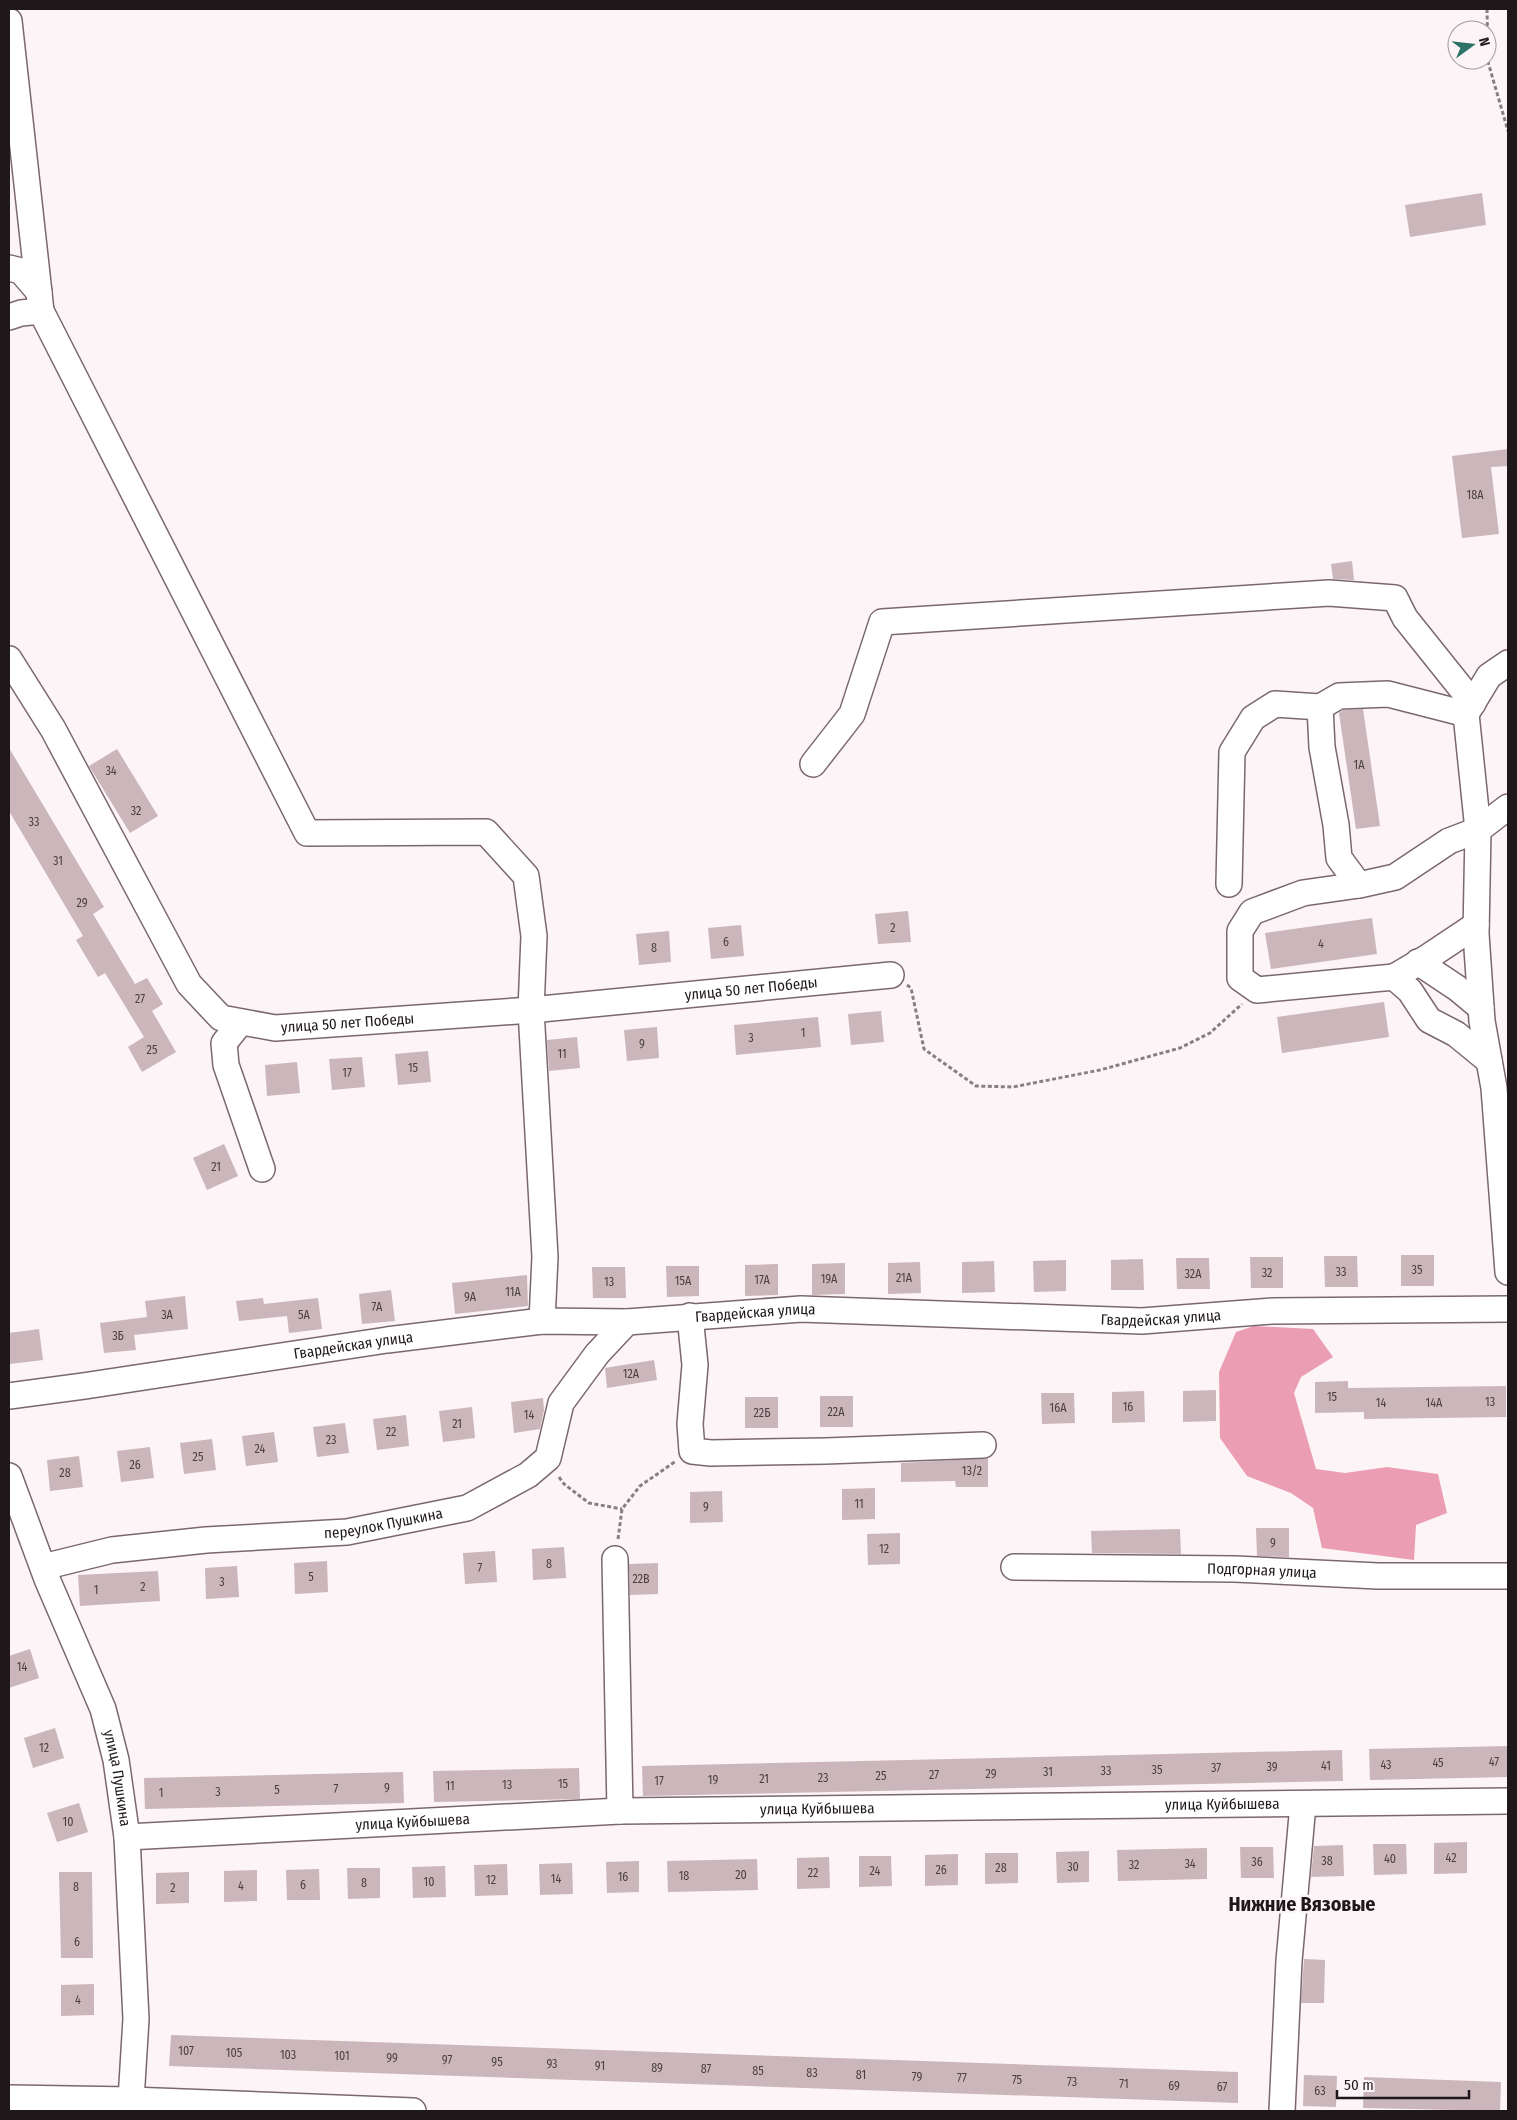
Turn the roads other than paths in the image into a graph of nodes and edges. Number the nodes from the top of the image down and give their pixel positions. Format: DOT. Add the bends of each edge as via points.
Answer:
graph roads {
  1 [pos="9,21"];
  2 [pos="9,268"];
  3 [pos="40,302"];
  4 [pos="9,318"];
  5 [pos="9,659"];
  6 [pos="1508,662"];
  7 [pos="1320,707"];
  8 [pos="1469,708"];
  9 [pos="813,764"];
  10 [pos="1508,807"];
  11 [pos="1478,830"];
  12 [pos="1229,884"];
  13 [pos="1359,885"];
  14 [pos="1476,925"];
  15 [pos="1418,962"];
  16 [pos="891,975"];
  17 [pos="1394,977"];
  18 [pos="1481,1008"];
  19 [pos="531,1010"];
  20 [pos="241,1022"];
  21 [pos="1489,1061"];
  22 [pos="1501,1087"];
  23 [pos="262,1168"];
  24 [pos="1508,1272"];
  25 [pos="1508,1309"];
  26 [pos="690,1316"];
  27 [pos="542,1321"];
  28 [pos="627,1322"];
  29 [pos="9,1396"];
  30 [pos="983,1445"];
  31 [pos="9,1476"];
  32 [pos="616,1559"];
  33 [pos="43,1567"];
  34 [pos="1014,1567"];
  35 [pos="1508,1576"];
  36 [pos="1508,1801"];
  37 [pos="1303,1804"];
  38 [pos="620,1811"];
  39 [pos="127,1837"];
  40 [pos="9,2098"];
  41 [pos="131,2100"];
  42 [pos="413,2111"];
  43 [pos="1282,2111"];
  1 -- 3 [label="street"];
  2 -- 3 [label="street" via="21,271"];
  3 -- 4 [label="street"];
  3 -- 19 [label="street" via="307,833 486,832 526,876 534,936"];
  5 -- 20 [label="street, улица 50 лет Победы" via="53,728 190,984 221,1018"];
  6 -- 8 [label="street" via="1490,676"];
  7 -- 8 [label="street" via="1339,696 1388,694"];
  7 -- 12 [label="street" via="1275,704 1253,718 1232,752"];
  7 -- 13 [label="street" via="1322,747 1339,858"];
  8 -- 9 [label="street" via="1405,618 1395,598 1329,593 882,622 852,714"];
  8 -- 11 [label="street"];
  10 -- 11 [label="street"];
  11 -- 13 [label="street" via="1449,841 1395,877"];
  11 -- 14 [label="street"];
  13 -- 17 [label="street" via="1303,893 1252,912 1240,931 1240,978 1257,990"];
  14 -- 15 [label="street"];
  14 -- 18 [label="street"];
  15 -- 17 [label="street"];
  15 -- 18 [label="street"];
  16 -- 19 [label="street, улица 50 лет Победы"];
  17 -- 21 [label="street" via="1410,991 1429,1020 1456,1034"];
  18 -- 21 [label="street"];
  19 -- 20 [label="street, улица 50 лет Победы" via="274,1028"];
  19 -- 27 [label="street" via="545,1258"];
  20 -- 23 [label="street" via="224,1043 226,1065"];
  21 -- 22 [label="street"];
  22 -- 24 [label="street"];
  25 -- 26 [label="street, Гвардейская улица" via="1274,1311 1142,1321 801,1309"];
  26 -- 28 [label="street, Гвардейская улица"];
  26 -- 30 [label="street" via="695,1365 690,1424 692,1451 817,1451"];
  27 -- 28 [label="street, Гвардейская улица"];
  27 -- 29 [label="street, Гвардейская улица" via="387,1340"];
  28 -- 33 [label="street, переулок Пушкина" via="597,1354 561,1403 548,1458 528,1475 467,1508 347,1532 206,1540 112,1550"];
  31 -- 33 [label="street, улица Пушкина"];
  32 -- 38 [label="street"];
  33 -- 39 [label="street, улица Пушкина" via="102,1709 116,1760"];
  34 -- 35 [label="street, Подгорная улица"];
  36 -- 37 [label="street, улица Куйбышева"];
  37 -- 38 [label="street, улица Куйбышева"];
  37 -- 43 [label="street" via="1289,1961"];
  38 -- 39 [label="street, улица Куйбышева"];
  39 -- 41 [label="street, улица Пушкина" via="136,2019"];
  40 -- 41 [label="street"];
  41 -- 42 [label="street"];
}
